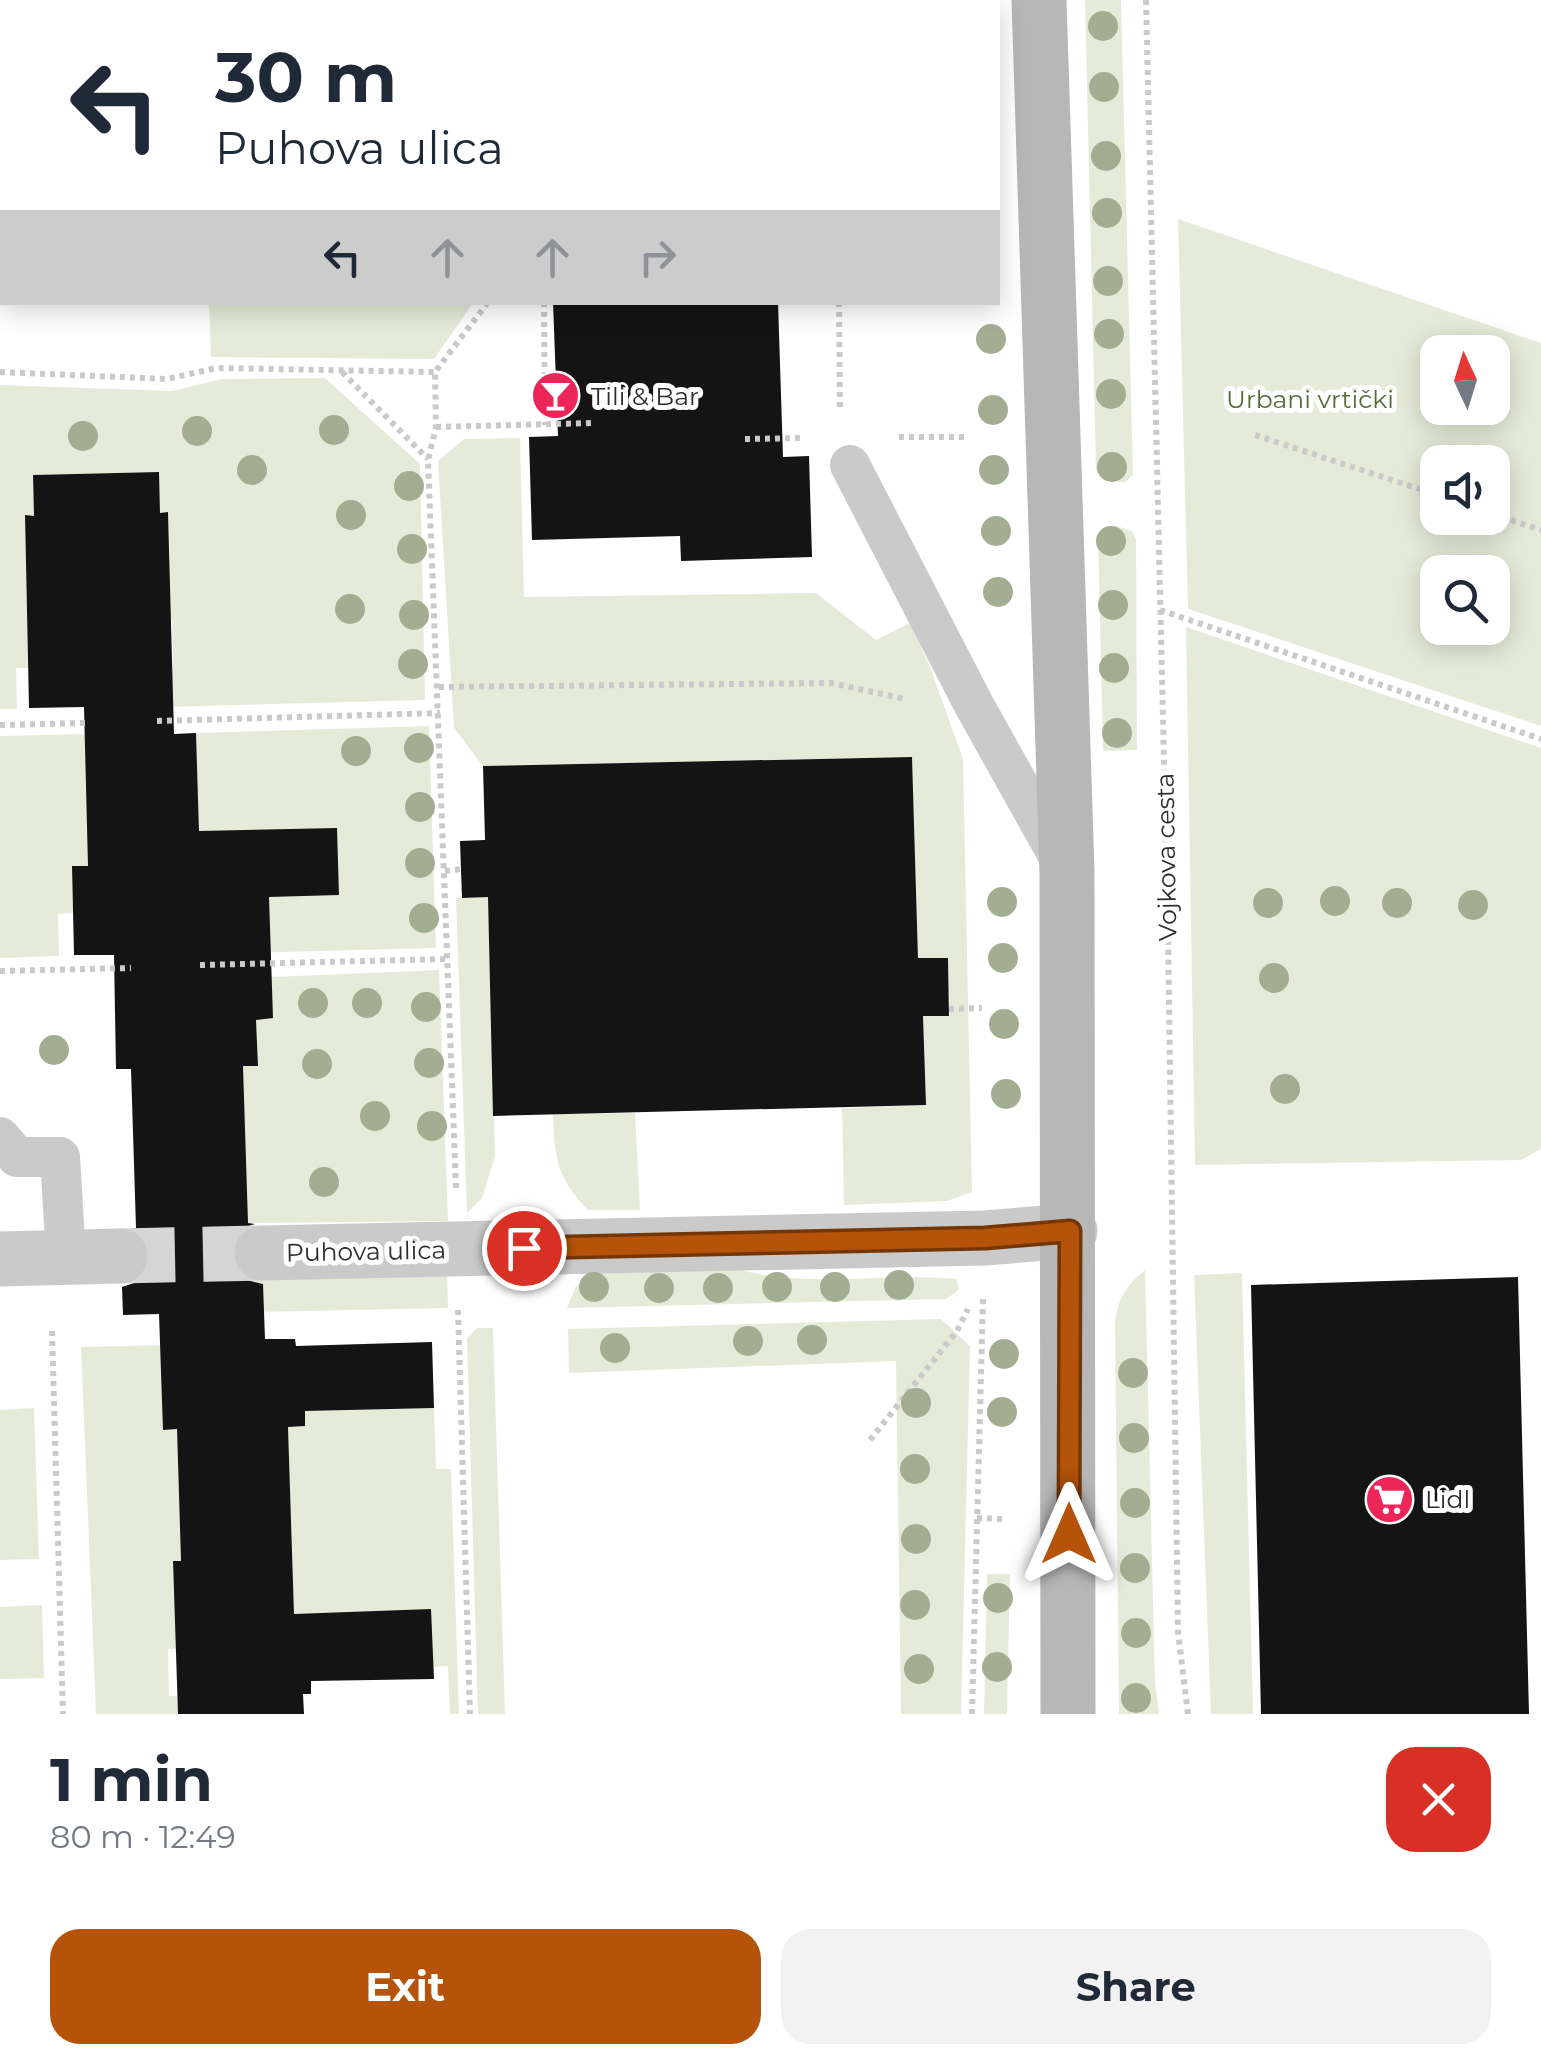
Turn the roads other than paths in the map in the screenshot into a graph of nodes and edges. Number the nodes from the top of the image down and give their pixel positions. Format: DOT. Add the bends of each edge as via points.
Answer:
graph roads {
  1 [pos="1039,0"];
  2 [pos="850,466"];
  3 [pos="1067,872"];
  4 [pos="0,1138"];
  5 [pos="1070,1231"];
  6 [pos="262,1253"];
  7 [pos="120,1256"];
  8 [pos="66,1258"];
  9 [pos="0,1259"];
  10 [pos="1068,1714"];
  1 -- 3 [label="street"];
  2 -- 3 [label="lane"];
  3 -- 5 [label="street"];
  4 -- 8 [label="lane" via="17,1157 60,1157"];
  5 -- 6 [label="street, Puhova ulica"];
  5 -- 10 [label="street"];
  7 -- 8 [label="street"];
  8 -- 9 [label="street"];
}
